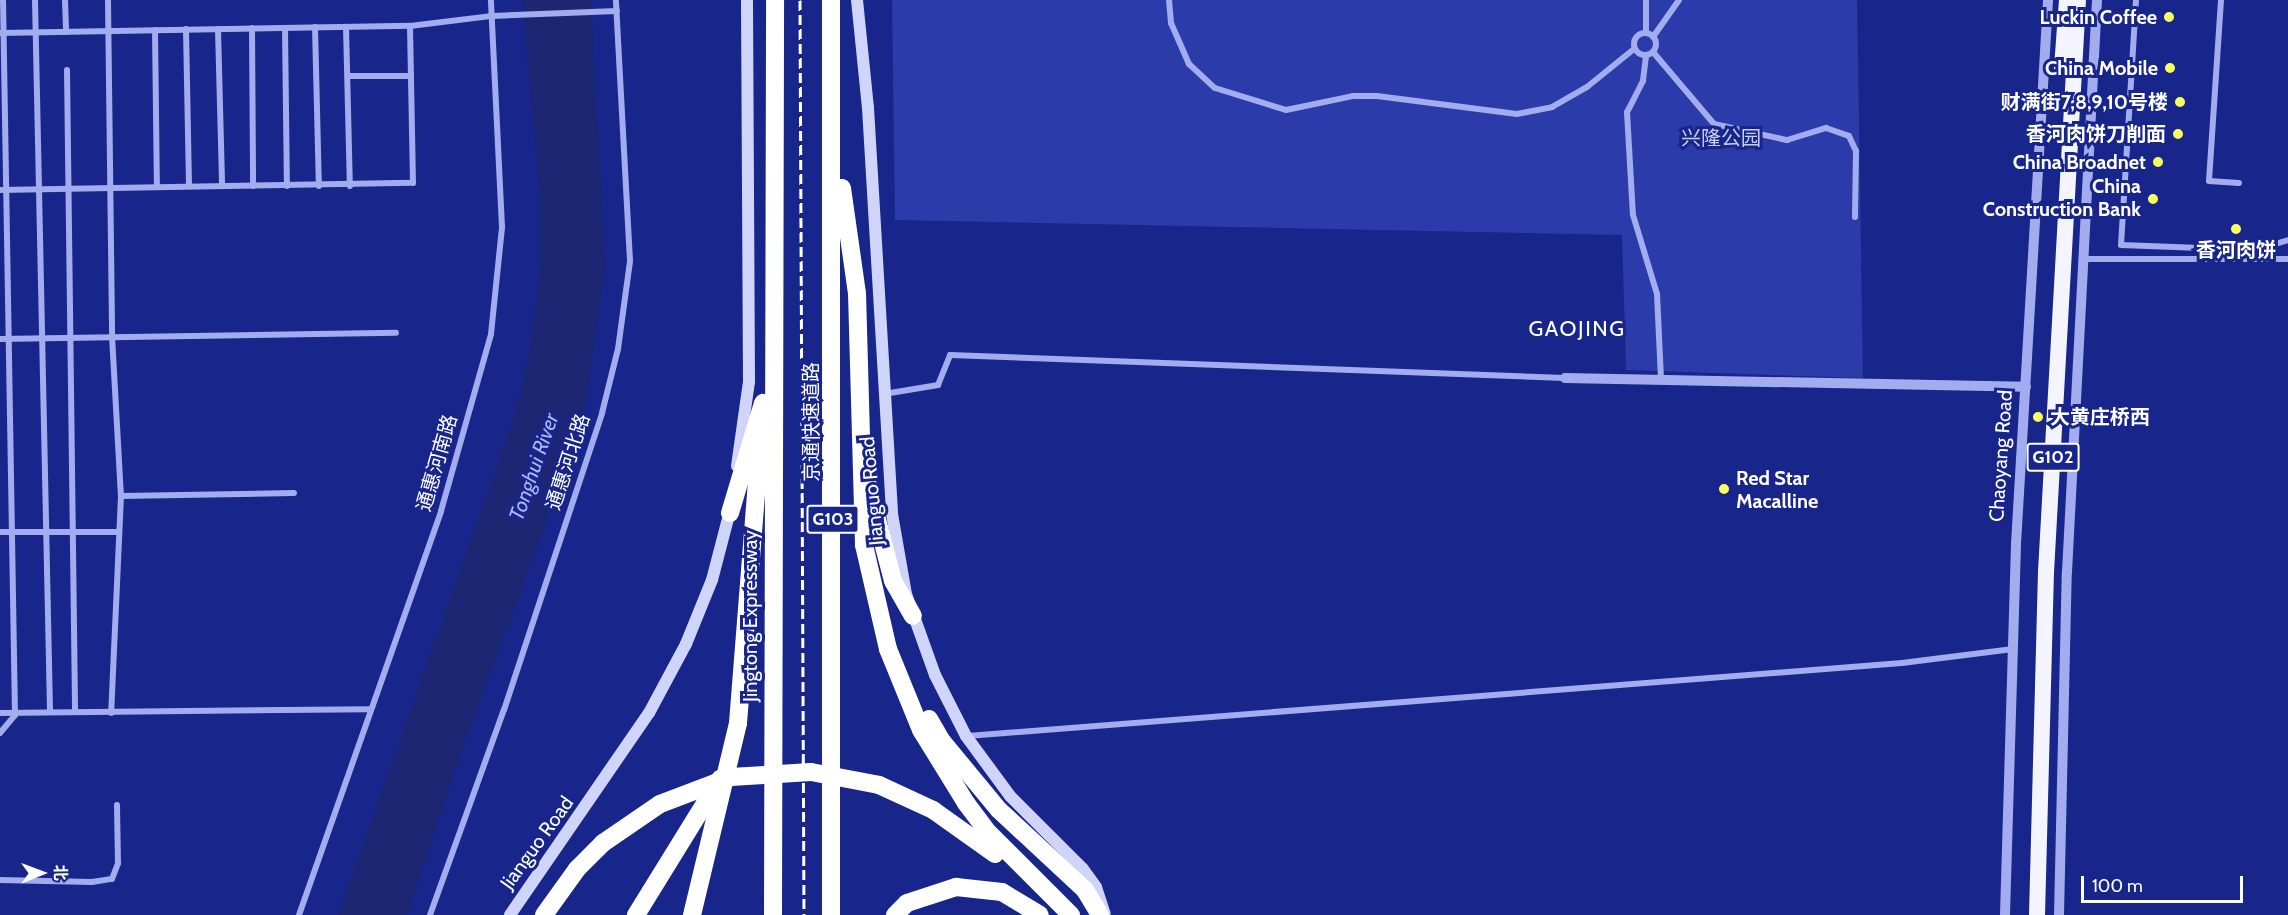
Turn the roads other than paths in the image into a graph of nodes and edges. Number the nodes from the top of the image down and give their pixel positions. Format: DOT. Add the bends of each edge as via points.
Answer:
graph roads {
  1 [pos="3,0"];
  2 [pos="35,0"];
  3 [pos="65,0"];
  4 [pos="108,0"];
  5 [pos="491,0"];
  6 [pos="616,0"];
  7 [pos="747,0"];
  8 [pos="773,0"];
  9 [pos="831,0"];
  10 [pos="857,0"];
  11 [pos="1169,0"];
  12 [pos="1646,0"];
  13 [pos="1679,0"];
  14 [pos="2048,0"];
  15 [pos="2067,0"];
  16 [pos="2079,0"];
  17 [pos="2097,0"];
  18 [pos="2136,0"];
  19 [pos="2221,0"];
  20 [pos="616,11"];
  21 [pos="492,16"];
  22 [pos="410,26"];
  23 [pos="315,27"];
  24 [pos="346,27"];
  25 [pos="252,28"];
  26 [pos="285,28"];
  27 [pos="186,29"];
  28 [pos="218,29"];
  29 [pos="155,30"];
  30 [pos="108,31"];
  31 [pos="66,32"];
  32 [pos="1646,32"];
  33 [pos="2,33"];
  34 [pos="36,33"];
  35 [pos="1653,37"];
  36 [pos="1634,49"];
  37 [pos="1653,52"];
  38 [pos="1646,56"];
  39 [pos="67,70"];
  40 [pos="348,76"];
  41 [pos="411,76"];
  42 [pos="832,122"];
  43 [pos="2239,183"];
  44 [pos="189,186"];
  45 [pos="222,186"];
  46 [pos="253,186"];
  47 [pos="287,186"];
  48 [pos="319,186"];
  49 [pos="350,186"];
  50 [pos="111,187"];
  51 [pos="157,187"];
  52 [pos="68,188"];
  53 [pos="39,189"];
  54 [pos="3,190"];
  55 [pos="1855,217"];
  56 [pos="2288,240"];
  57 [pos="2083,259"];
  58 [pos="2288,259"];
  59 [pos="772,318"];
  60 [pos="396,333"];
  61 [pos="112,336"];
  62 [pos="70,337"];
  63 [pos="9,338"];
  64 [pos="42,338"];
  65 [pos="0,339"];
  66 [pos="1565,378"];
  67 [pos="1661,382"];
  68 [pos="2026,387"];
  69 [pos="884,394"];
  70 [pos="764,403"];
  71 [pos="859,441"];
  72 [pos="294,493"];
  73 [pos="121,496"];
  74 [pos="730,513"];
  75 [pos="0,532"];
  76 [pos="13,532"];
  77 [pos="46,532"];
  78 [pos="72,532"];
  79 [pos="117,532"];
  80 [pos="913,616"];
  81 [pos="888,649"];
  82 [pos="2013,649"];
  83 [pos="369,709"];
  84 [pos="75,711"];
  85 [pos="50,712"];
  86 [pos="0,713"];
  87 [pos="111,713"];
  88 [pos="15,715"];
  89 [pos="0,733"];
  90 [pos="966,736"];
  91 [pos="731,759"];
  92 [pos="117,805"];
  93 [pos="0,880"];
  94 [pos="1042,889"];
  95 [pos="299,915"];
  96 [pos="430,915"];
  97 [pos="510,915"];
  98 [pos="544,915"];
  99 [pos="636,915"];
  100 [pos="692,915"];
  101 [pos="773,915"];
  102 [pos="831,915"];
  103 [pos="895,915"];
  104 [pos="1040,915"];
  105 [pos="1071,915"];
  106 [pos="1100,915"];
  107 [pos="1106,915"];
  108 [pos="2005,915"];
  109 [pos="2026,915"];
  110 [pos="2037,915"];
  111 [pos="2059,915"];
  1 -- 33 [label="street"];
  2 -- 34 [label="street"];
  3 -- 31 [label="street"];
  4 -- 30 [label="street"];
  5 -- 21 [label="street, 通惠河南路"];
  6 -- 20 [label="street, 通惠河北路"];
  7 -- 74 [label="main road, Jianguo Road" via="748,382"];
  8 -- 59 [label="highway"];
  9 -- 42 [label="highway, 京通快速道路 / G103"];
  10 -- 69 [label="main road, Jianguo Road" via="868,108"];
  11 -- 36 [label="street" via="1171,23 1189,64 1215,88 1286,110 1353,96 1377,96 1517,114 1552,107 1587,87"];
  12 -- 32 [label="street"];
  13 -- 35 [label="street"];
  14 -- 68 [label="street, Chaoyang Road"];
  15 -- 109 [label="highway, Chaoyang Road / G102" via="2035,572"];
  16 -- 110 [label="highway, G102" via="2046,572"];
  17 -- 57 [label="street"];
  18 -- 56 [label="street" via="2121,245 2254,250"];
  19 -- 43 [label="street" via="2209,181"];
  20 -- 21 [label="street"];
  20 -- 96 [label="street, 通惠河北路" via="630,261 618,349 592,444 508,699"];
  21 -- 22 [label="street"];
  21 -- 83 [label="street, 通惠河南路" via="502,228 490,334 441,511"];
  22 -- 24 [label="street"];
  22 -- 41 [label="street"];
  23 -- 24 [label="street"];
  23 -- 26 [label="street"];
  23 -- 48 [label="street"];
  24 -- 40 [label="street"];
  25 -- 26 [label="street"];
  25 -- 28 [label="street"];
  25 -- 46 [label="street"];
  26 -- 47 [label="street"];
  27 -- 28 [label="street"];
  27 -- 29 [label="street"];
  27 -- 44 [label="street"];
  28 -- 45 [label="street"];
  29 -- 30 [label="street"];
  29 -- 51 [label="street"];
  30 -- 31 [label="street"];
  30 -- 50 [label="street"];
  31 -- 34 [label="street"];
  32 -- 35 [label="street"];
  32 -- 36 [label="street" via="1634,42"];
  33 -- 34 [label="street"];
  33 -- 54 [label="street"];
  34 -- 53 [label="street"];
  35 -- 37 [label="street"];
  36 -- 38 [label="street"];
  37 -- 38 [label="street"];
  37 -- 55 [label="street" via="1714,124 1787,140 1826,128 1849,136 1856,151"];
  38 -- 67 [label="street" via="1643,81 1628,112 1628,123 1633,215 1657,294"];
  39 -- 52 [label="street"];
  40 -- 41 [label="street"];
  40 -- 49 [label="street"];
  41 -- 49 [label="street" via="413,183"];
  42 -- 71 [label="highway" via="857,293"];
  42 -- 102 [label="highway, 京通快速道路 / G103"];
  44 -- 45 [label="street"];
  44 -- 51 [label="street"];
  45 -- 46 [label="street"];
  46 -- 47 [label="street"];
  47 -- 48 [label="street"];
  48 -- 49 [label="street"];
  50 -- 51 [label="street"];
  50 -- 52 [label="street"];
  50 -- 61 [label="street"];
  52 -- 53 [label="street"];
  52 -- 62 [label="street"];
  53 -- 54 [label="street"];
  53 -- 64 [label="street"];
  54 -- 63 [label="street"];
  57 -- 58 [label="street"];
  57 -- 111 [label="street" via="2067,572"];
  59 -- 70 [label="highway"];
  59 -- 101 [label="highway, Jingtong Expressway"];
  60 -- 61 [label="street"];
  61 -- 62 [label="street"];
  61 -- 73 [label="street"];
  62 -- 64 [label="street"];
  62 -- 78 [label="street"];
  63 -- 64 [label="street"];
  63 -- 65 [label="street"];
  63 -- 76 [label="street"];
  64 -- 77 [label="street"];
  66 -- 67 [label="street"];
  66 -- 69 [label="street" via="950,355 938,385"];
  67 -- 68 [label="street"];
  68 -- 82 [label="street, Chaoyang Road"];
  69 -- 80 [label="main road, Jianguo Road" via="892,514"];
  70 -- 74 [label="highway"];
  70 -- 91 [label="highway" via="743,685"];
  71 -- 80 [label="highway" via="893,581"];
  71 -- 81 [label="highway" via="864,545"];
  72 -- 73 [label="street"];
  73 -- 79 [label="street"];
  74 -- 97 [label="main road, Jianguo Road" via="712,579 686,644 649,713"];
  75 -- 76 [label="street"];
  76 -- 77 [label="street"];
  76 -- 88 [label="street"];
  77 -- 78 [label="street"];
  77 -- 85 [label="street"];
  78 -- 79 [label="street"];
  78 -- 84 [label="street"];
  79 -- 87 [label="street"];
  80 -- 90 [label="main road, Jianguo Road" via="935,675"];
  81 -- 94 [label="highway" via="901,686 940,765 989,833"];
  81 -- 106 [label="highway" via="941,740 999,810 1085,890"];
  82 -- 90 [label="street" via="1902,663"];
  82 -- 108 [label="street, Chaoyang Road"];
  83 -- 87 [label="street"];
  83 -- 95 [label="street, 通惠河南路"];
  84 -- 85 [label="street"];
  84 -- 87 [label="street"];
  85 -- 88 [label="street"];
  86 -- 88 [label="street"];
  88 -- 89 [label="street"];
  90 -- 107 [label="main road, Jianguo Road" via="1010,796 1083,868"];
  91 -- 99 [label="highway"];
  91 -- 100 [label="highway"];
  92 -- 93 [label="street" via="118,863 112,879"];
  94 -- 98 [label="highway, bridge" via="966,830 933,810 879,785 811,772 731,777 660,804 603,843 577,868"];
  94 -- 105 [label="highway"];
  103 -- 104 [label="highway" via="907,903 931,892 956,887 1002,892"];
}
